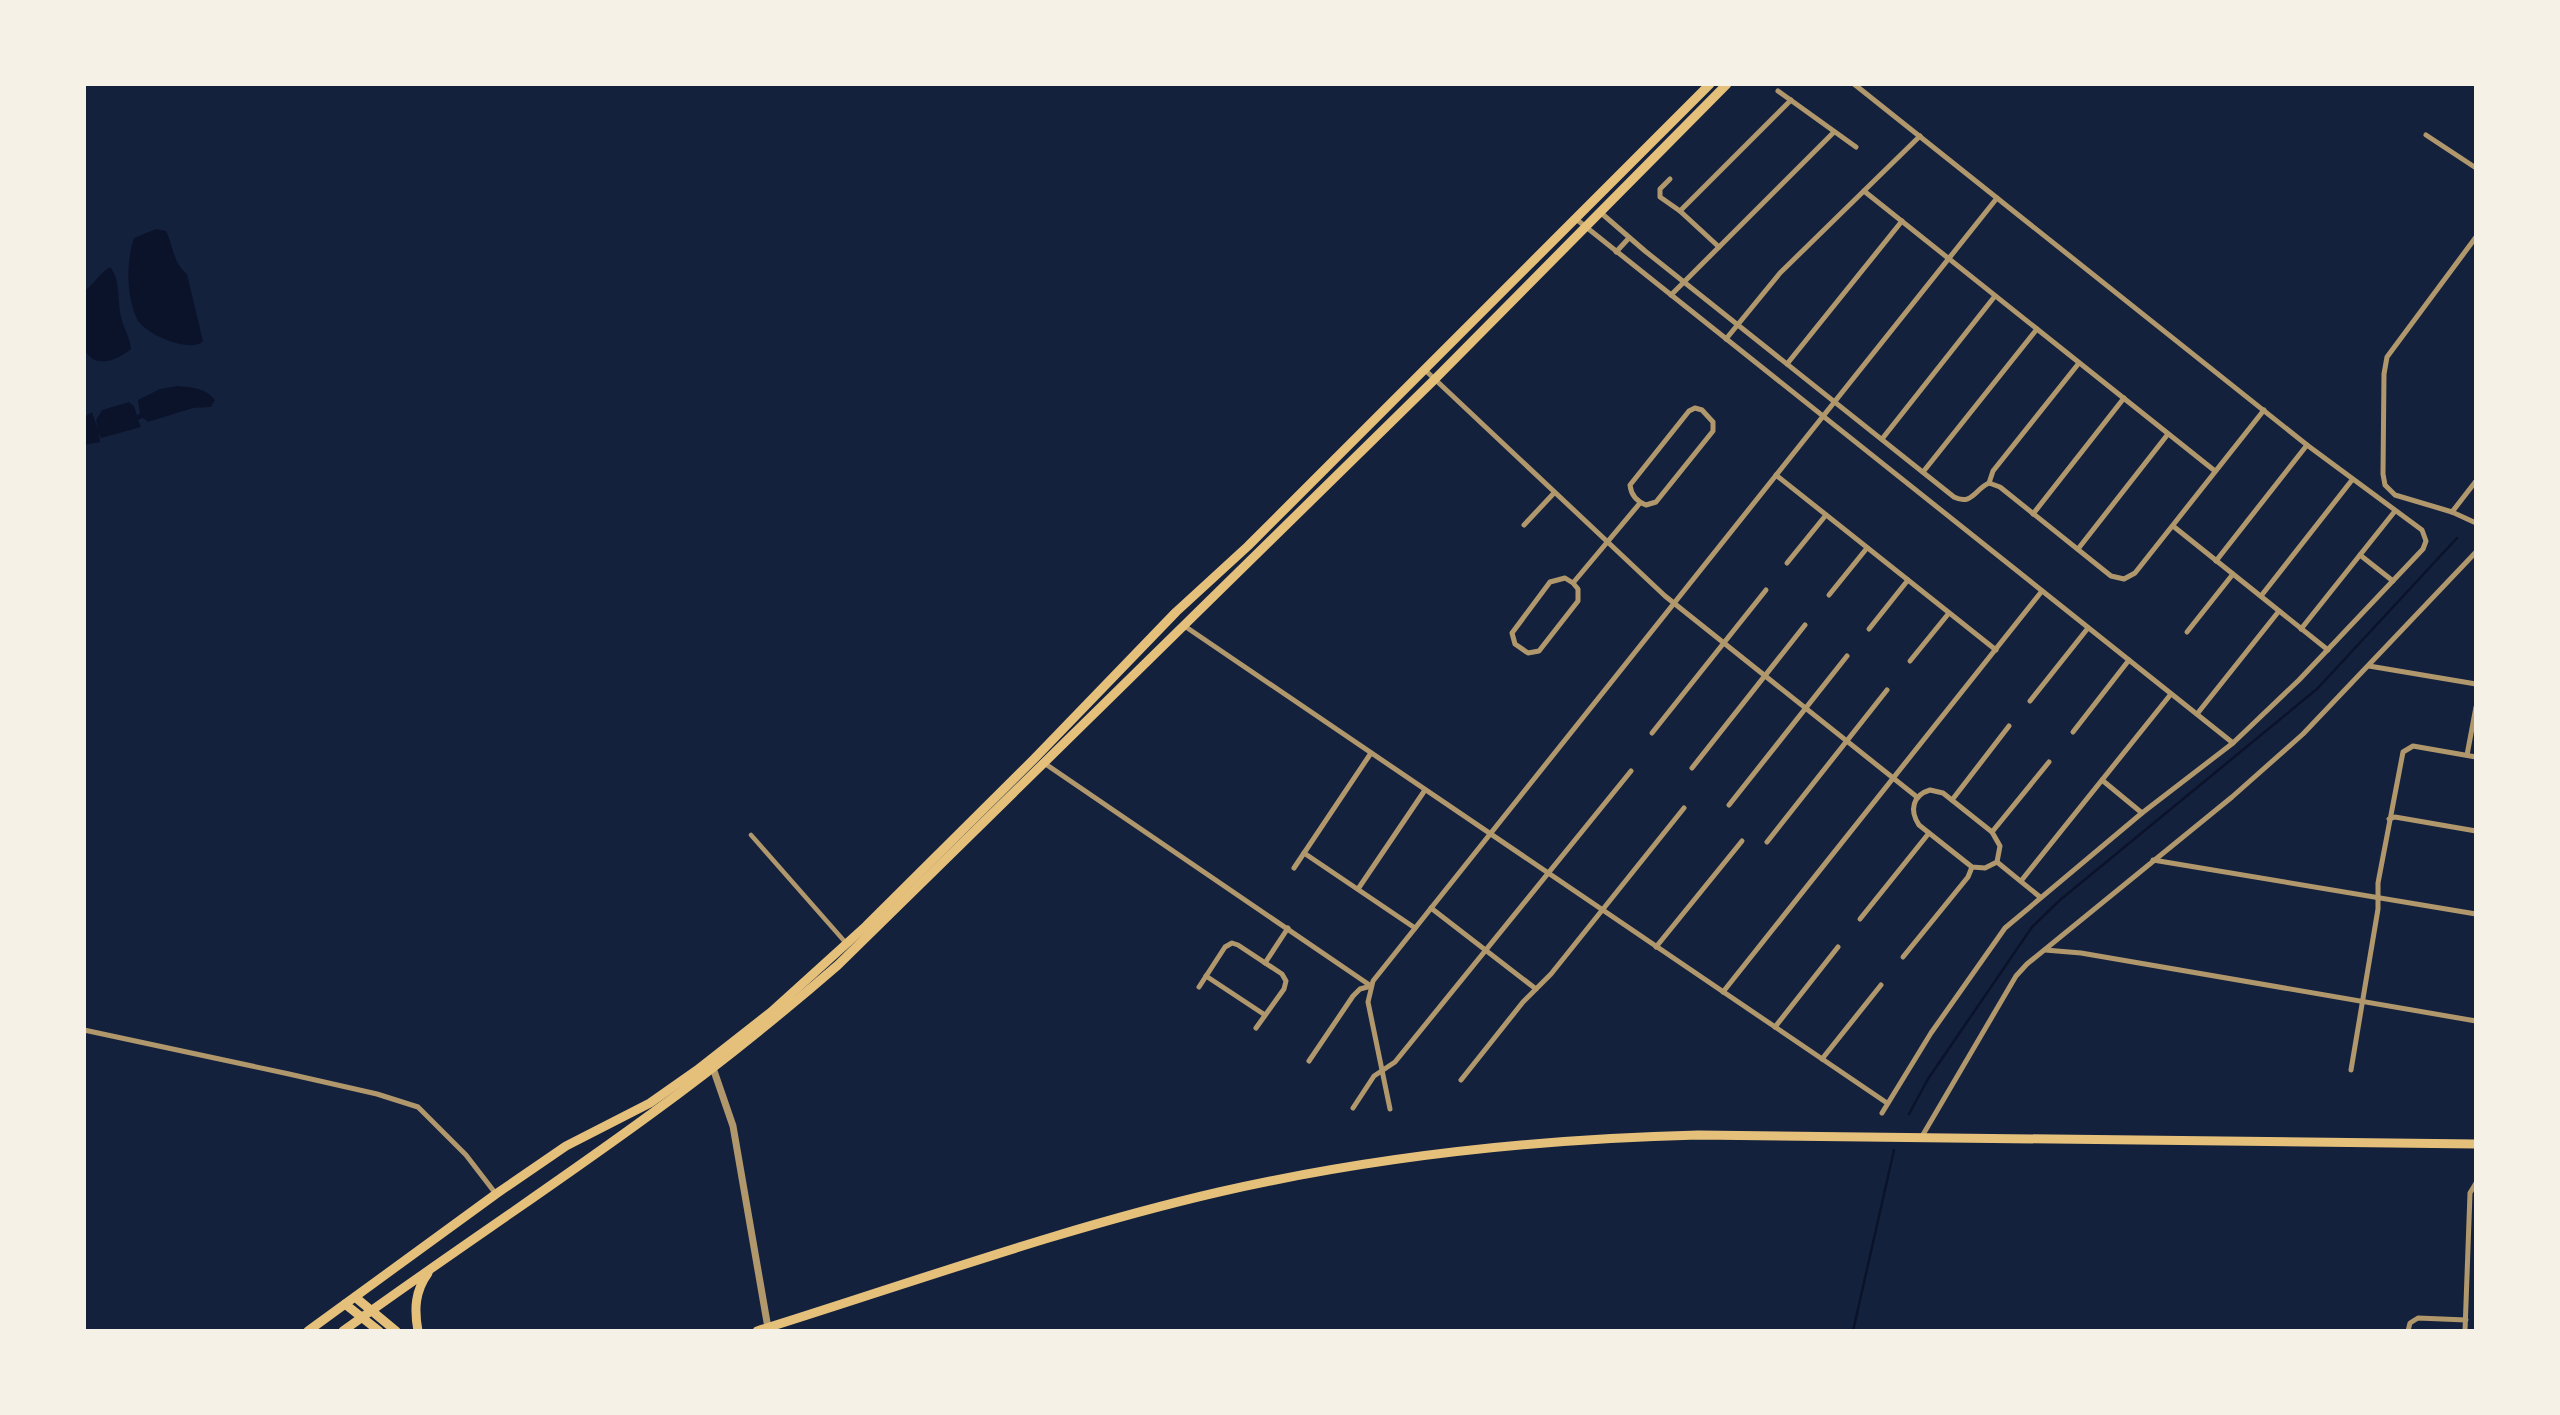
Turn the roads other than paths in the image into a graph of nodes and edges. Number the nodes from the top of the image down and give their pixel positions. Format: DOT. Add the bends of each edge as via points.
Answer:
graph roads {
  1 [pos="1710,84"];
  2 [pos="1727,84"];
  3 [pos="1854,84"];
  4 [pos="1778,91"];
  5 [pos="1791,100"];
  6 [pos="1834,132"];
  7 [pos="2426,135"];
  8 [pos="1920,136"];
  9 [pos="1856,147"];
  10 [pos="2476,168"];
  11 [pos="1670,179"];
  12 [pos="1864,191"];
  13 [pos="1997,198"];
  14 [pos="1599,211"];
  15 [pos="1680,211"];
  16 [pos="1576,219"];
  17 [pos="1902,221"];
  18 [pos="1585,226"];
  19 [pos="2476,237"];
  20 [pos="1629,238"];
  21 [pos="1719,247"];
  22 [pos="1616,252"];
  23 [pos="1948,258"];
  24 [pos="1685,282"];
  25 [pos="1671,295"];
  26 [pos="1995,296"];
  27 [pos="1737,324"];
  28 [pos="2037,329"];
  29 [pos="1726,339"];
  30 [pos="2079,363"];
  31 [pos="1787,364"];
  32 [pos="1423,369"];
  33 [pos="1434,380"];
  34 [pos="2124,398"];
  35 [pos="1834,402"];
  36 [pos="2264,410"];
  37 [pos="1822,416"];
  38 [pos="2168,434"];
  39 [pos="1882,439"];
  40 [pos="2307,445"];
  41 [pos="2216,471"];
  42 [pos="1923,472"];
  43 [pos="1776,475"];
  44 [pos="2353,480"];
  45 [pos="2476,481"];
  46 [pos="1989,483"];
  47 [pos="1554,493"];
  48 [pos="1640,503"];
  49 [pos="2395,511"];
  50 [pos="2452,512"];
  51 [pos="2033,514"];
  52 [pos="1826,515"];
  53 [pos="2476,523"];
  54 [pos="1524,525"];
  55 [pos="2173,526"];
  56 [pos="1608,543"];
  57 [pos="1867,548"];
  58 [pos="2078,549"];
  59 [pos="2476,552"];
  60 [pos="2360,555"];
  61 [pos="2216,561"];
  62 [pos="1787,563"];
  63 [pos="2233,574"];
  64 [pos="1908,580"];
  65 [pos="2393,581"];
  66 [pos="1573,583"];
  67 [pos="1766,590"];
  68 [pos="2042,591"];
  69 [pos="1829,595"];
  70 [pos="2261,596"];
  71 [pos="1674,603"];
  72 [pos="2279,611"];
  73 [pos="1176,612"];
  74 [pos="1949,613"];
  75 [pos="1183,625"];
  76 [pos="1805,625"];
  77 [pos="2088,628"];
  78 [pos="1870,629"];
  79 [pos="2301,629"];
  80 [pos="2188,632"];
  81 [pos="1723,643"];
  82 [pos="1996,650"];
  83 [pos="2328,650"];
  84 [pos="1847,656"];
  85 [pos="2129,660"];
  86 [pos="1910,662"];
  87 [pos="2369,666"];
  88 [pos="1765,676"];
  89 [pos="2476,684"];
  90 [pos="1887,690"];
  91 [pos="2171,694"];
  92 [pos="2030,701"];
  93 [pos="2476,707"];
  94 [pos="1805,709"];
  95 [pos="2197,714"];
  96 [pos="2009,726"];
  97 [pos="2073,732"];
  98 [pos="1652,733"];
  99 [pos="1847,741"];
  100 [pos="2233,743"];
  101 [pos="1371,753"];
  102 [pos="2468,755"];
  103 [pos="2476,757"];
  104 [pos="1043,762"];
  105 [pos="2049,762"];
  106 [pos="1692,768"];
  107 [pos="1630,771"];
  108 [pos="1893,778"];
  109 [pos="2102,780"];
  110 [pos="1425,790"];
  111 [pos="1917,797"];
  112 [pos="1952,800"];
  113 [pos="1729,805"];
  114 [pos="1684,808"];
  115 [pos="2142,813"];
  116 [pos="2389,819"];
  117 [pos="2476,831"];
  118 [pos="1992,832"];
  119 [pos="1929,833"];
  120 [pos="1490,834"];
  121 [pos="751,835"];
  122 [pos="1742,841"];
  123 [pos="1767,842"];
  124 [pos="1304,853"];
  125 [pos="2153,860"];
  126 [pos="1997,862"];
  127 [pos="1294,867"];
  128 [pos="1972,867"];
  129 [pos="1548,873"];
  130 [pos="2021,881"];
  131 [pos="1358,889"];
  132 [pos="2040,897"];
  133 [pos="2378,898"];
  134 [pos="1431,908"];
  135 [pos="1602,910"];
  136 [pos="2476,914"];
  137 [pos="1860,919"];
  138 [pos="1288,928"];
  139 [pos="1415,928"];
  140 [pos="847,944"];
  141 [pos="1656,947"];
  142 [pos="1838,947"];
  143 [pos="1485,949"];
  144 [pos="2045,950"];
  145 [pos="1903,957"];
  146 [pos="1265,963"];
  147 [pos="1206,976"];
  148 [pos="1881,985"];
  149 [pos="1371,986"];
  150 [pos="1199,987"];
  151 [pos="1536,989"];
  152 [pos="1723,992"];
  153 [pos="2362,1001"];
  154 [pos="1265,1015"];
  155 [pos="2476,1021"];
  156 [pos="1775,1027"];
  157 [pos="1256,1028"];
  158 [pos="84,1030"];
  159 [pos="1822,1059"];
  160 [pos="1309,1062"];
  161 [pos="713,1068"];
  162 [pos="2351,1070"];
  163 [pos="1382,1071"];
  164 [pos="1461,1080"];
  165 [pos="1887,1103"];
  166 [pos="1353,1108"];
  167 [pos="1390,1108"];
  168 [pos="1882,1113"];
  169 [pos="1922,1138"];
  170 [pos="2476,1144"];
  171 [pos="2476,1183"];
  172 [pos="496,1194"];
  173 [pos="440,1260"];
  174 [pos="355,1297"];
  175 [pos="345,1304"];
  176 [pos="371,1311"];
  177 [pos="361,1318"];
  178 [pos="2466,1320"];
  179 [pos="769,1329"];
  180 [pos="308,1331"];
  181 [pos="343,1331"];
  182 [pos="379,1331"];
  183 [pos="396,1331"];
  184 [pos="418,1331"];
  185 [pos="757,1331"];
  186 [pos="2408,1331"];
  187 [pos="2465,1331"];
  1 -- 16 [label="main road"];
  2 -- 14 [label="main road"];
  3 -- 8 [label="street"];
  4 -- 5 [label="street"];
  5 -- 6 [label="street"];
  5 -- 15 [label="street"];
  6 -- 9 [label="street"];
  6 -- 21 [label="street"];
  7 -- 10 [label="street"];
  8 -- 12 [label="street"];
  8 -- 13 [label="street"];
  11 -- 15 [label="street" via="1659,194"];
  12 -- 17 [label="street"];
  12 -- 27 [label="street" via="1770,284"];
  13 -- 23 [label="street"];
  13 -- 36 [label="street"];
  14 -- 18 [label="main road"];
  14 -- 20 [label="street"];
  15 -- 21 [label="street"];
  16 -- 18 [label="street"];
  16 -- 32 [label="main road"];
  17 -- 23 [label="street"];
  17 -- 31 [label="street"];
  18 -- 22 [label="street"];
  18 -- 33 [label="main road"];
  19 -- 50 [label="street" via="2393,346 2384,374 2385,485 2395,495"];
  20 -- 22 [label="street"];
  20 -- 24 [label="street"];
  21 -- 24 [label="street"];
  22 -- 25 [label="street"];
  23 -- 26 [label="street"];
  23 -- 35 [label="street"];
  24 -- 25 [label="street"];
  24 -- 27 [label="street"];
  25 -- 29 [label="street"];
  26 -- 28 [label="street"];
  26 -- 39 [label="street"];
  27 -- 29 [label="street"];
  27 -- 31 [label="street"];
  28 -- 30 [label="street"];
  28 -- 42 [label="street"];
  29 -- 37 [label="street"];
  30 -- 34 [label="street"];
  30 -- 46 [label="street" via="1993,471"];
  31 -- 35 [label="street"];
  32 -- 33 [label="street"];
  32 -- 73 [label="main road"];
  33 -- 47 [label="street"];
  33 -- 75 [label="main road"];
  34 -- 38 [label="street"];
  34 -- 51 [label="street"];
  35 -- 37 [label="street"];
  35 -- 39 [label="street"];
  36 -- 40 [label="street"];
  36 -- 41 [label="street"];
  37 -- 43 [label="street"];
  37 -- 68 [label="street"];
  38 -- 41 [label="street"];
  38 -- 58 [label="street"];
  39 -- 42 [label="street"];
  40 -- 44 [label="street"];
  40 -- 61 [label="street"];
  41 -- 55 [label="street"];
  42 -- 46 [label="street" via="1958,499 1973,497"];
  43 -- 52 [label="street"];
  43 -- 71 [label="street"];
  44 -- 49 [label="street"];
  44 -- 70 [label="street"];
  45 -- 50 [label="street"];
  46 -- 51 [label="street"];
  47 -- 54 [label="street"];
  47 -- 56 [label="street"];
  48 -- 48 [label="street" via="1656,502 1713,431 1713,422 1702,410 1689,411 1630,485"];
  48 -- 56 [label="street"];
  49 -- 60 [label="street"];
  49 -- 65 [label="street" via="2426,537 2423,549"];
  50 -- 53 [label="street"];
  51 -- 58 [label="street"];
  52 -- 57 [label="street"];
  52 -- 62 [label="street"];
  55 -- 58 [label="street" via="2129,578 2115,578"];
  55 -- 61 [label="street"];
  56 -- 66 [label="street"];
  56 -- 71 [label="street"];
  57 -- 64 [label="street"];
  57 -- 69 [label="street"];
  59 -- 87 [label="street"];
  60 -- 65 [label="street"];
  60 -- 79 [label="street"];
  61 -- 63 [label="street"];
  63 -- 70 [label="street"];
  63 -- 80 [label="street"];
  64 -- 74 [label="street"];
  64 -- 78 [label="street"];
  65 -- 83 [label="street"];
  66 -- 66 [label="street" via="1578,601 1539,651 1528,653 1515,644 1512,633 1550,582 1565,578"];
  67 -- 81 [label="street"];
  68 -- 77 [label="street"];
  68 -- 82 [label="street"];
  70 -- 72 [label="street"];
  71 -- 81 [label="street"];
  71 -- 120 [label="street"];
  72 -- 79 [label="street"];
  72 -- 95 [label="street"];
  73 -- 75 [label="main road"];
  73 -- 140 [label="main road"];
  74 -- 82 [label="street"];
  74 -- 86 [label="street"];
  75 -- 101 [label="street"];
  75 -- 104 [label="main road"];
  76 -- 88 [label="street"];
  77 -- 85 [label="street"];
  77 -- 92 [label="street"];
  79 -- 83 [label="street"];
  81 -- 88 [label="street"];
  81 -- 98 [label="street"];
  82 -- 108 [label="street"];
  83 -- 100 [label="street"];
  84 -- 94 [label="street"];
  85 -- 91 [label="street"];
  85 -- 97 [label="street"];
  87 -- 89 [label="street"];
  87 -- 125 [label="street" via="2303,734"];
  88 -- 94 [label="street"];
  88 -- 106 [label="street"];
  90 -- 99 [label="street"];
  91 -- 95 [label="street"];
  91 -- 109 [label="street"];
  93 -- 102 [label="street"];
  94 -- 99 [label="street"];
  94 -- 113 [label="street"];
  95 -- 100 [label="street"];
  96 -- 112 [label="street"];
  99 -- 108 [label="street"];
  99 -- 123 [label="street"];
  100 -- 115 [label="street"];
  101 -- 110 [label="street"];
  101 -- 124 [label="street"];
  102 -- 103 [label="street"];
  102 -- 116 [label="street" via="2407,748"];
  104 -- 138 [label="street"];
  104 -- 161 [label="main road" via="838,965"];
  105 -- 118 [label="street"];
  107 -- 129 [label="street"];
  108 -- 111 [label="street"];
  108 -- 152 [label="street"];
  109 -- 115 [label="street"];
  109 -- 130 [label="street"];
  110 -- 120 [label="street"];
  110 -- 131 [label="street"];
  111 -- 112 [label="street" via="1935,790"];
  111 -- 119 [label="street" via="1914,815"];
  112 -- 118 [label="street"];
  114 -- 135 [label="street"];
  115 -- 132 [label="street"];
  116 -- 117 [label="street"];
  116 -- 133 [label="street"];
  118 -- 126 [label="street" via="2000,846"];
  119 -- 128 [label="street"];
  119 -- 137 [label="street"];
  120 -- 129 [label="street"];
  120 -- 134 [label="street"];
  121 -- 140 [label="street"];
  122 -- 141 [label="street"];
  124 -- 127 [label="street"];
  124 -- 131 [label="street"];
  125 -- 133 [label="street"];
  125 -- 144 [label="street"];
  126 -- 128 [label="street" via="1985,868"];
  126 -- 130 [label="street"];
  128 -- 145 [label="street"];
  129 -- 135 [label="street"];
  129 -- 143 [label="street"];
  130 -- 132 [label="street"];
  131 -- 139 [label="street"];
  132 -- 165 [label="street" via="1996,938"];
  133 -- 136 [label="street"];
  133 -- 153 [label="street"];
  134 -- 139 [label="street"];
  134 -- 143 [label="street"];
  135 -- 141 [label="street"];
  135 -- 151 [label="street"];
  138 -- 146 [label="street"];
  138 -- 149 [label="street"];
  139 -- 149 [label="street"];
  140 -- 172 [label="main road" via="771,1012 687,1076 650,1102 566,1146"];
  141 -- 152 [label="street"];
  142 -- 156 [label="street"];
  143 -- 151 [label="street"];
  143 -- 163 [label="street" via="1395,1062"];
  144 -- 153 [label="street"];
  144 -- 169 [label="street" via="2015,976"];
  146 -- 147 [label="street" via="1231,943"];
  146 -- 154 [label="street" via="1286,981"];
  147 -- 150 [label="street"];
  147 -- 154 [label="street"];
  148 -- 159 [label="street"];
  149 -- 160 [label="street" via="1353,996"];
  149 -- 163 [label="street" via="1368,1002"];
  151 -- 164 [label="street"];
  152 -- 156 [label="street"];
  153 -- 155 [label="street"];
  153 -- 162 [label="street"];
  154 -- 157 [label="street"];
  156 -- 159 [label="street"];
  158 -- 172 [label="street" via="418,1107 466,1155"];
  159 -- 165 [label="street"];
  161 -- 173 [label="main road"];
  161 -- 179 [label="street" via="733,1126"];
  163 -- 166 [label="street"];
  163 -- 167 [label="street"];
  165 -- 168 [label="street"];
  169 -- 170 [label="main road"];
  169 -- 179 [label="main road" via="1595,1138 1348,1166 1126,1216"];
  171 -- 178 [label="street" via="2470,1193"];
  172 -- 174 [label="main road"];
  173 -- 176 [label="main road"];
  173 -- 184 [label="main road" via="417,1295"];
  174 -- 175 [label="main road"];
  174 -- 176 [label="main road"];
  175 -- 177 [label="main road"];
  175 -- 180 [label="main road"];
  176 -- 177 [label="main road"];
  176 -- 183 [label="main road"];
  177 -- 181 [label="main road"];
  177 -- 182 [label="main road"];
  178 -- 186 [label="street" via="2418,1318"];
  178 -- 187 [label="street"];
  179 -- 185 [label="main road"];
}
